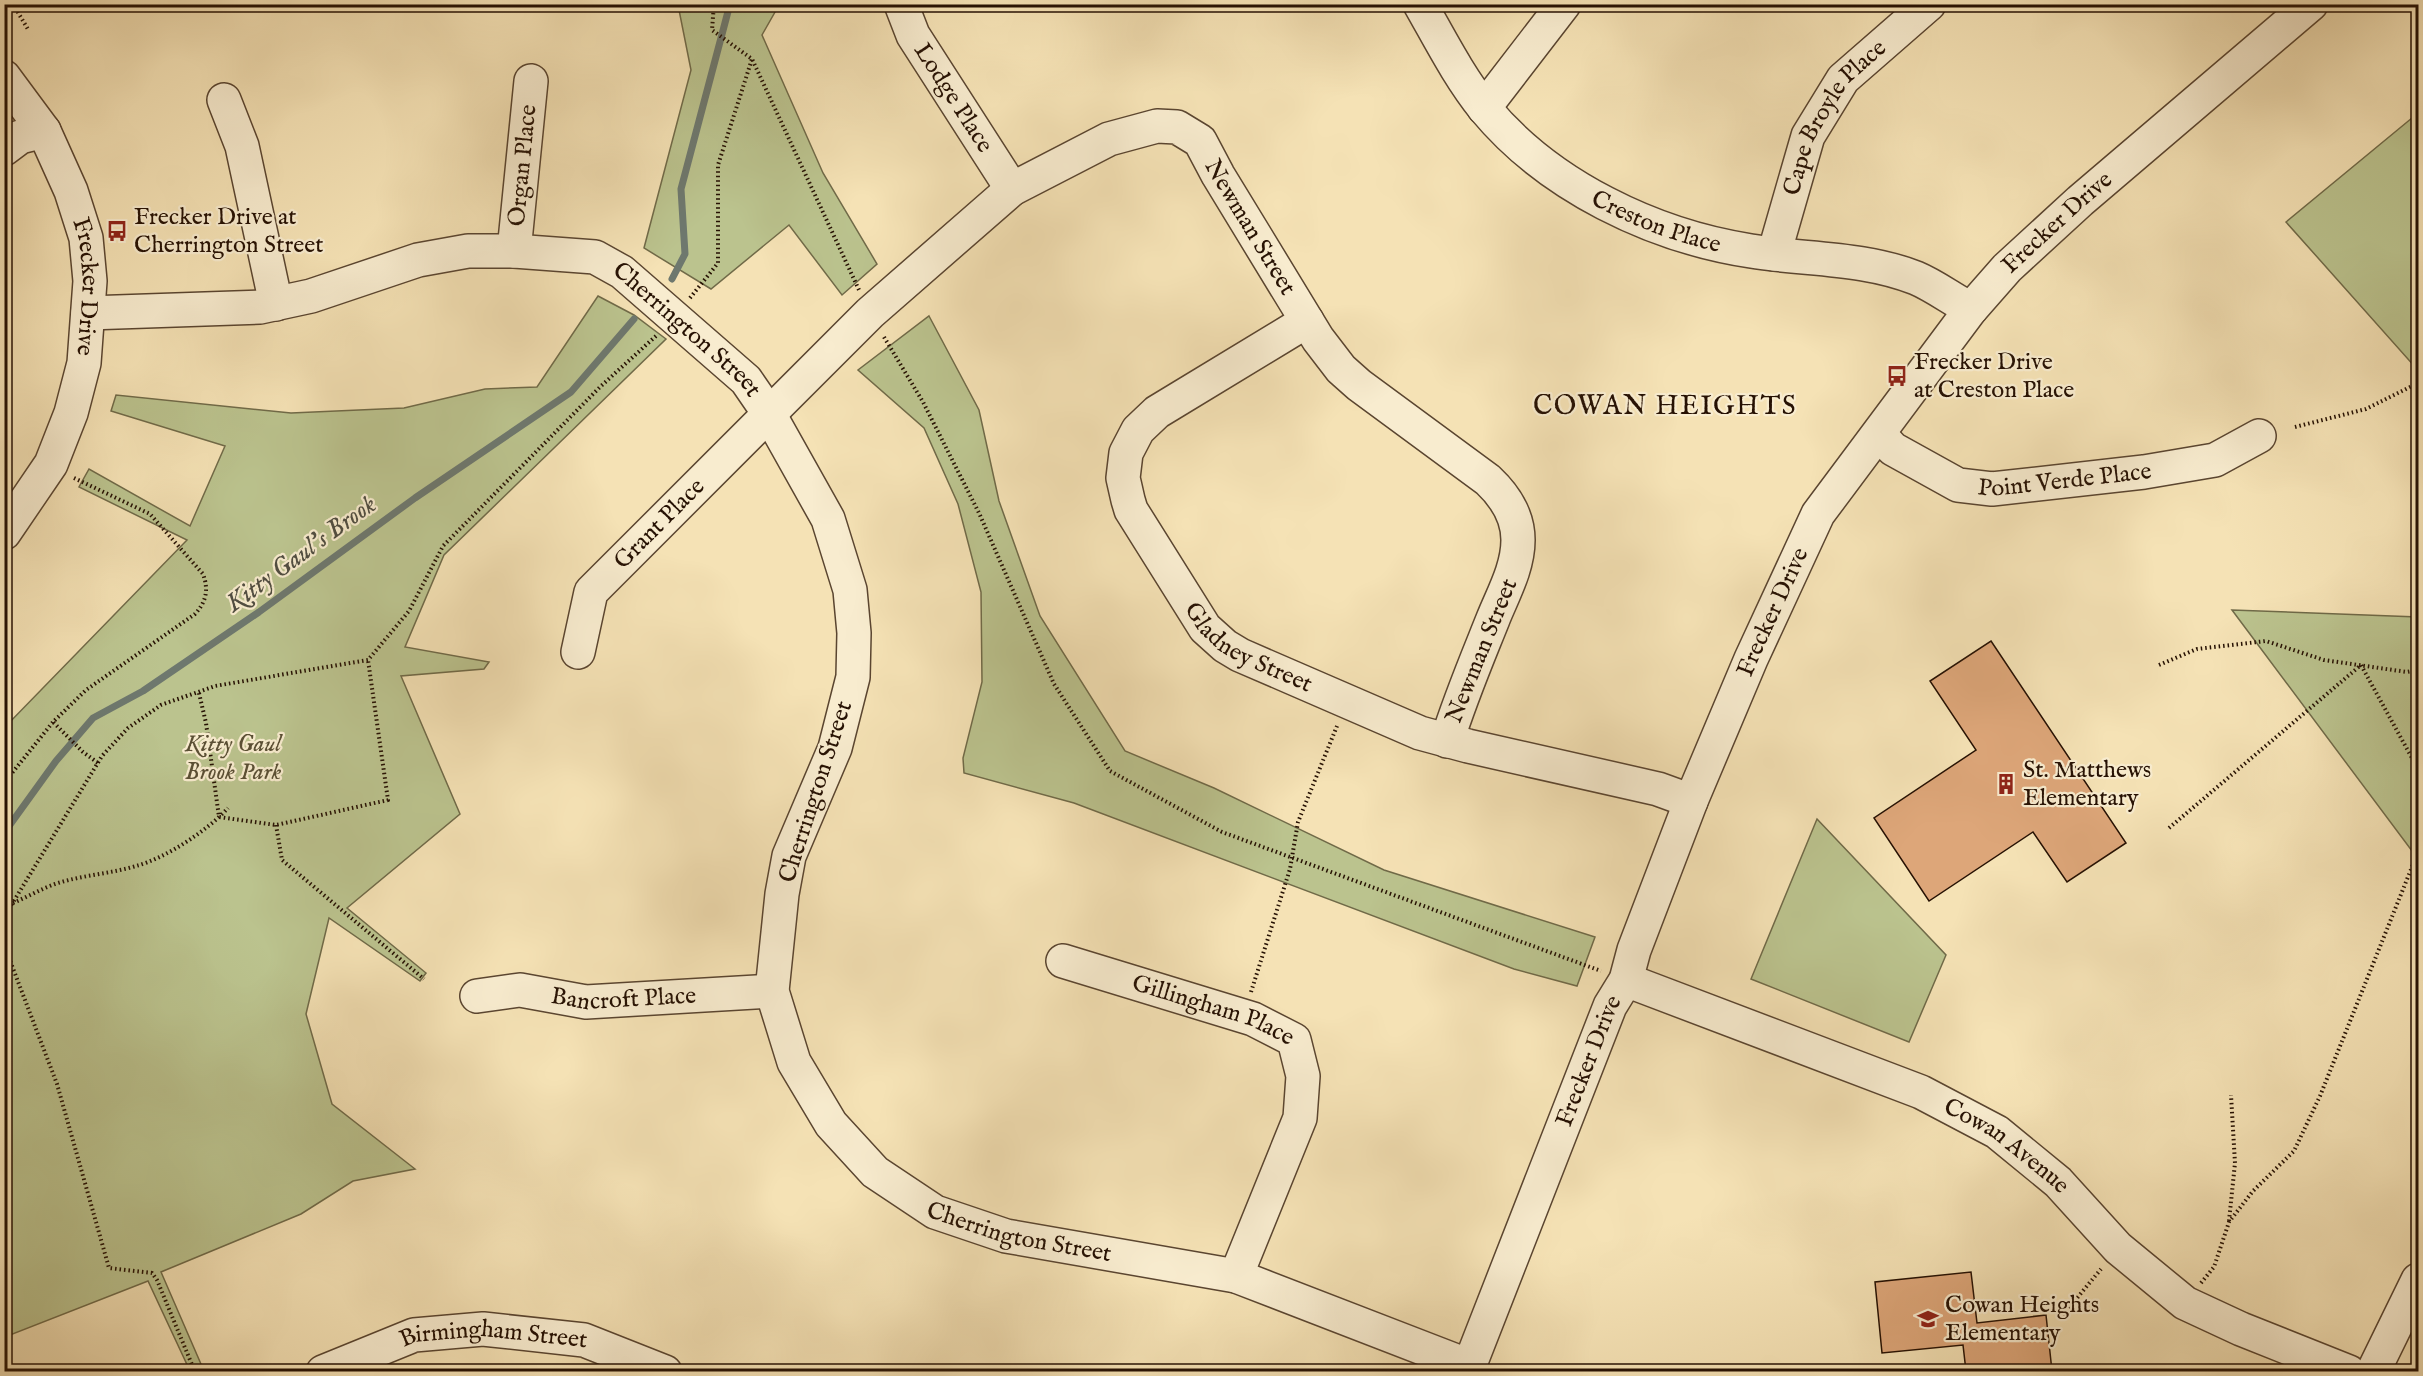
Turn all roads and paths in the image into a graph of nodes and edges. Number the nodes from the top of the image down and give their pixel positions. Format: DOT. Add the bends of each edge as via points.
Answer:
graph roads {
  1 [pos="13,4"];
  2 [pos="714,4"];
  3 [pos="901,4"];
  4 [pos="1420,4"];
  5 [pos="1564,4"];
  6 [pos="1929,4"];
  7 [pos="2311,4"];
  8 [pos="29,31"];
  9 [pos="752,59"];
  10 [pos="4,77"];
  11 [pos="531,81"];
  12 [pos="224,100"];
  13 [pos="1484,108"];
  14 [pos="44,131"];
  15 [pos="4,149"];
  16 [pos="1012,189"];
  17 [pos="514,251"];
  18 [pos="1774,254"];
  19 [pos="861,294"];
  20 [pos="689,300"];
  21 [pos="276,304"];
  22 [pos="1971,309"];
  23 [pos="88,313"];
  24 [pos="1306,321"];
  25 [pos="879,328"];
  26 [pos="661,331"];
  27 [pos="2418,383"];
  28 [pos="768,412"];
  29 [pos="2295,427"];
  30 [pos="1879,434"];
  31 [pos="2259,436"];
  32 [pos="74,478"];
  33 [pos="4,534"];
  34 [pos="578,652"];
  35 [pos="368,660"];
  36 [pos="2159,665"];
  37 [pos="2361,665"];
  38 [pos="2418,670"];
  39 [pos="199,693"];
  40 [pos="53,722"];
  41 [pos="1339,723"];
  42 [pos="1447,741"];
  43 [pos="98,763"];
  44 [pos="2418,769"];
  45 [pos="4,783"];
  46 [pos="1691,801"];
  47 [pos="228,808"];
  48 [pos="219,818"];
  49 [pos="276,825"];
  50 [pos="2169,828"];
  51 [pos="2418,852"];
  52 [pos="1292,859"];
  53 [pos="12,904"];
  54 [pos="4,910"];
  55 [pos="4,956"];
  56 [pos="1063,961"];
  57 [pos="1613,976"];
  58 [pos="424,979"];
  59 [pos="772,991"];
  60 [pos="1250,993"];
  61 [pos="477,996"];
  62 [pos="2231,1095"];
  63 [pos="2229,1222"];
  64 [pos="2104,1265"];
  65 [pos="1236,1276"];
  66 [pos="2418,1280"];
  67 [pos="2201,1283"];
  68 [pos="2063,1315"];
  69 [pos="1468,1369"];
  70 [pos="195,1371"];
  71 [pos="323,1371"];
  72 [pos="665,1371"];
  73 [pos="2349,1371"];
  74 [pos="2373,1371"];
  1 -- 8 [label="path"];
  2 -- 9 [label="path" via="712,30"];
  3 -- 16 [label="street, Lodge Place" via="913,35"];
  4 -- 13 [label="street, Creston Place"];
  5 -- 13 [label="street"];
  6 -- 18 [label="street, Cape Broyle Place" via="1843,79 1808,136"];
  7 -- 22 [label="street, Frecker Drive" via="2052,225"];
  9 -- 19 [label="path"];
  9 -- 20 [label="path" via="718,165 718,263"];
  10 -- 14 [label="street, Frecker Drive"];
  11 -- 17 [label="street, Organ Place"];
  12 -- 21 [label="street" via="242,146"];
  13 -- 18 [label="street, Creston Place" via="1523,148 1589,196 1663,230"];
  14 -- 15 [label="street" via="20,137"];
  14 -- 23 [label="street, Frecker Drive" via="86,238"];
  16 -- 24 [label="street, Newman Street" via="1109,139 1157,126 1177,127 1200,141"];
  16 -- 28 [label="street, Newman Street" via="870,313"];
  17 -- 21 [label="street, Cherrington Street" via="435,256"];
  17 -- 28 [label="street, Cherrington Street" via="596,257 622,272 746,380"];
  18 -- 22 [label="street, Creston Place" via="1865,263 1917,279"];
  21 -- 23 [label="street, Cherrington Street"];
  22 -- 30 [label="street, Frecker Drive"];
  23 -- 33 [label="street, Frecker Drive" via="84,363 71,413 51,464"];
  24 -- 42 [label="street, Newman Street" via="1349,377 1488,480 1506,499 1514,517 1519,538 1515,566"];
  24 -- 42 [label="street, Gladney Street" via="1147,420 1131,441 1125,459 1123,478 1128,501 1197,616 1225,646 1343,701"];
  25 -- 52 [label="path" via="923,402 979,513 1054,684 1110,771 1222,832"];
  26 -- 35 [label="path" via="607,380 443,546 409,610"];
  27 -- 29 [label="path" via="2366,409"];
  28 -- 34 [label="street, Grant Place" via="591,592"];
  28 -- 59 [label="street, Cherrington Street" via="828,519 850,590 854,633 853,677 835,748 789,856"];
  30 -- 31 [label="street, Point Verde Place" via="1893,449 1958,484 1992,489 2215,460"];
  30 -- 46 [label="street, Frecker Drive" via="1818,514"];
  32 -- 40 [label="path" via="150,514 203,574 206,592 204,603 195,614 86,690"];
  35 -- 39 [label="path" via="215,686"];
  35 -- 49 [label="path" via="388,800"];
  36 -- 37 [label="path" via="2198,649 2266,641 2324,660"];
  37 -- 38 [label="path"];
  37 -- 44 [label="path"];
  37 -- 50 [label="path"];
  39 -- 43 [label="path" via="161,705 128,728"];
  39 -- 48 [label="path"];
  40 -- 43 [label="path"];
  40 -- 45 [label="path"];
  41 -- 52 [label="path" via="1298,822"];
  42 -- 46 [label="street, Gladney Street" via="1658,789"];
  43 -- 53 [label="path"];
  46 -- 57 [label="street, Frecker Drive" via="1634,950"];
  47 -- 48 [label="path"];
  48 -- 49 [label="path"];
  48 -- 53 [label="path" via="184,844 137,866 55,884"];
  49 -- 58 [label="path" via="282,860"];
  51 -- 63 [label="path" via="2294,1151 2253,1191"];
  52 -- 57 [label="path"];
  52 -- 60 [label="path"];
  53 -- 54 [label="path"];
  55 -- 70 [label="path" via="9,958 57,1084 109,1268 152,1273"];
  56 -- 65 [label="street, Gillingham Place" via="1253,1019 1294,1040 1303,1076 1300,1118"];
  57 -- 69 [label="street, Frecker Drive" via="1610,1006"];
  57 -- 73 [label="street, Cowan Avenue" via="1921,1092 1987,1126 2058,1182 2118,1248 2185,1303"];
  59 -- 61 [label="street, Bancroft Place" via="586,1002 520,990"];
  59 -- 65 [label="street, Cherrington Street" via="794,1062 831,1124 874,1172 934,1212 1006,1236"];
  62 -- 63 [label="path" via="2235,1163"];
  63 -- 67 [label="path" via="2214,1267"];
  64 -- 68 [label="path"];
  65 -- 69 [label="street, Cherrington Street"];
  66 -- 74 [label="street"];
  71 -- 72 [label="street, Birmingham Street" via="414,1335 483,1329 584,1340"];
}
